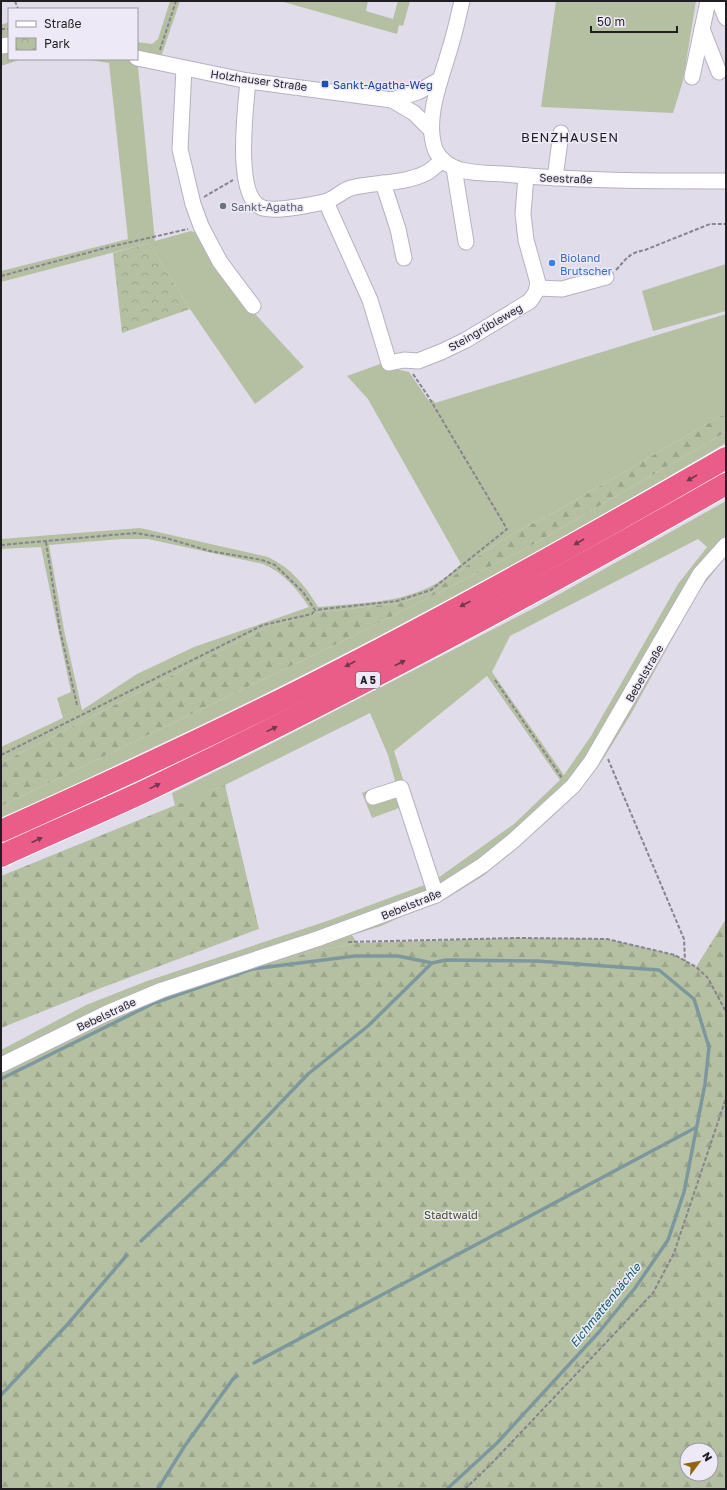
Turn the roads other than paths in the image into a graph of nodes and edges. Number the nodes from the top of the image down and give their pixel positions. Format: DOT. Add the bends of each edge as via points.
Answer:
graph roads {
  1 [pos="462,1"];
  2 [pos="708,1"];
  3 [pos="719,1"];
  4 [pos="726,18"];
  5 [pos="702,29"];
  6 [pos="138,58"];
  7 [pos="184,68"];
  8 [pos="719,72"];
  9 [pos="692,77"];
  10 [pos="439,80"];
  11 [pos="248,81"];
  12 [pos="392,100"];
  13 [pos="431,130"];
  14 [pos="561,133"];
  15 [pos="448,164"];
  16 [pos="526,176"];
  17 [pos="555,178"];
  18 [pos="726,182"];
  19 [pos="383,183"];
  20 [pos="326,202"];
  21 [pos="466,242"];
  22 [pos="404,258"];
  23 [pos="606,277"];
  24 [pos="537,288"];
  25 [pos="253,306"];
  26 [pos="726,458"];
  27 [pos="726,484"];
  28 [pos="726,545"];
  29 [pos="373,797"];
  30 [pos="1,831"];
  31 [pos="1,856"];
  32 [pos="436,895"];
  33 [pos="1,1065"];
  1 -- 10 [label="street"];
  2 -- 5 [label="street"];
  3 -- 4 [label="street"];
  5 -- 8 [label="street"];
  5 -- 9 [label="street"];
  6 -- 7 [label="street, Holzhauser Straße"];
  7 -- 11 [label="street, Holzhauser Straße"];
  7 -- 25 [label="street" via="180,149 192,204 220,262"];
  10 -- 12 [label="street, Holzhauser Straße" via="418,92"];
  10 -- 13 [label="street"];
  11 -- 12 [label="street, Holzhauser Straße"];
  11 -- 20 [label="street" via="244,132 248,190 253,201 263,208 278,209"];
  12 -- 13 [label="street" via="414,113"];
  13 -- 15 [label="street" via="434,148"];
  14 -- 17 [label="street"];
  15 -- 16 [label="street, Seestraße"];
  15 -- 19 [label="street" via="426,173"];
  15 -- 21 [label="street"];
  16 -- 17 [label="street, Seestraße"];
  16 -- 24 [label="street" via="523,214"];
  17 -- 18 [label="street, Seestraße"];
  19 -- 20 [label="street" via="350,189"];
  19 -- 22 [label="street" via="398,229"];
  20 -- 24 [label="street, Steingrübleweg" via="370,300 389,363 418,361 466,340 530,301"];
  23 -- 24 [label="street" via="562,289"];
  26 -- 30 [label="highway, A 5, one-way" via="538,565 309,686 130,773"];
  31 -- 27 [label="highway, A 5, one-way" via="142,792 324,702 580,568"];
  28 -- 32 [label="street, Bebelstraße" via="700,574 591,762 570,788 483,866"];
  29 -- 32 [label="street" via="401,788"];
  32 -- 33 [label="street, Bebelstraße" via="317,939 162,990"];
}
